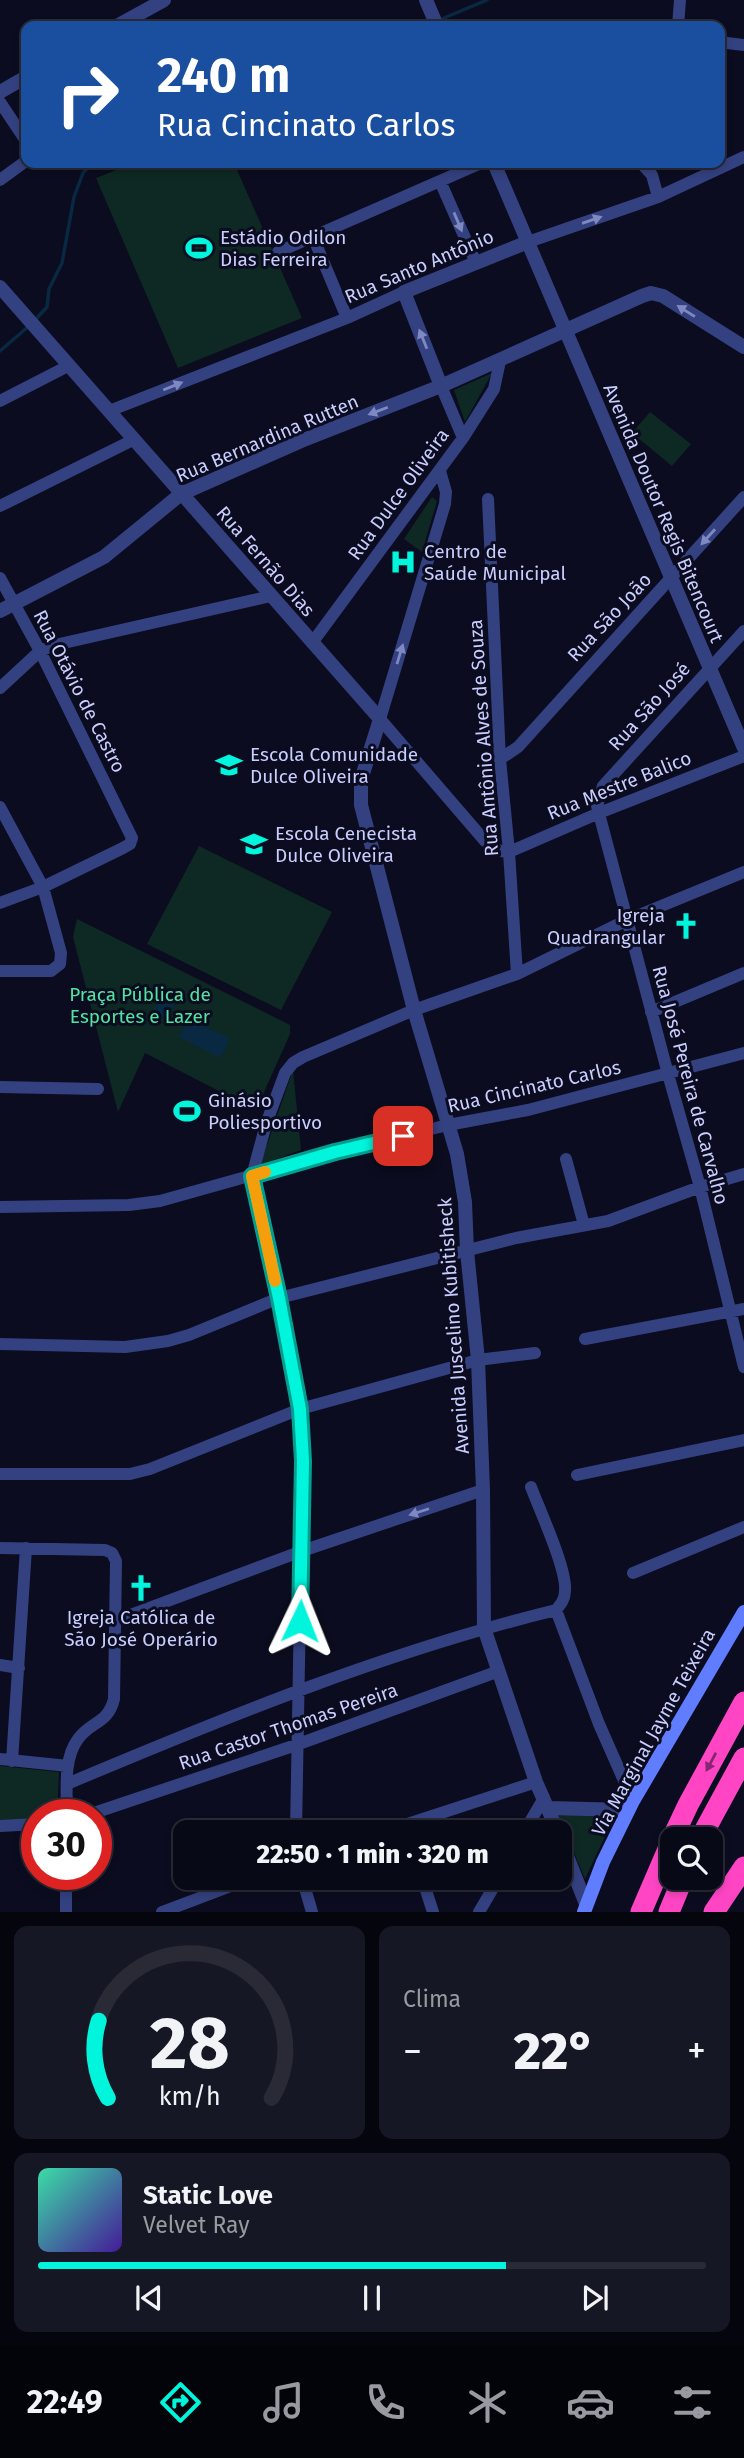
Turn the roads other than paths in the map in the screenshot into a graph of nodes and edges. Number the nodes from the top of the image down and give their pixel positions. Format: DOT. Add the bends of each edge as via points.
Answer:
graph roads {
  1 [pos="164,0"];
  2 [pos="680,0"];
  3 [pos="427,3"];
  4 [pos="126,21"];
  5 [pos="435,21"];
  6 [pos="678,21"];
  7 [pos="725,43"];
  8 [pos="744,45"];
  9 [pos="21,80"];
  10 [pos="0,92"];
  11 [pos="0,102"];
  12 [pos="21,134"];
  13 [pos="744,157"];
  14 [pos="21,165"];
  15 [pos="725,166"];
  16 [pos="470,168"];
  17 [pos="496,168"];
  18 [pos="646,168"];
  19 [pos="720,168"];
  20 [pos="0,180"];
  21 [pos="440,181"];
  22 [pos="658,197"];
  23 [pos="313,237"];
  24 [pos="528,242"];
  25 [pos="278,253"];
  26 [pos="476,263"];
  27 [pos="0,287"];
  28 [pos="404,292"];
  29 [pos="346,318"];
  30 [pos="567,331"];
  31 [pos="744,347"];
  32 [pos="500,361"];
  33 [pos="68,366"];
  34 [pos="442,386"];
  35 [pos="0,401"];
  36 [pos="109,411"];
  37 [pos="463,439"];
  38 [pos="133,440"];
  39 [pos="440,471"];
  40 [pos="181,494"];
  41 [pos="744,497"];
  42 [pos="488,499"];
  43 [pos="0,506"];
  44 [pos="0,578"];
  45 [pos="671,578"];
  46 [pos="271,596"];
  47 [pos="7,608"];
  48 [pos="744,631"];
  49 [pos="312,643"];
  50 [pos="40,651"];
  51 [pos="708,669"];
  52 [pos="0,688"];
  53 [pos="380,719"];
  54 [pos="744,748"];
  55 [pos="744,756"];
  56 [pos="500,759"];
  57 [pos="0,807"];
  58 [pos="599,813"];
  59 [pos="509,852"];
  60 [pos="744,872"];
  61 [pos="43,887"];
  62 [pos="0,903"];
  63 [pos="627,920"];
  64 [pos="0,971"];
  65 [pos="744,973"];
  66 [pos="517,974"];
  67 [pos="414,1010"];
  68 [pos="651,1012"];
  69 [pos="744,1053"];
  70 [pos="668,1074"];
  71 [pos="0,1087"];
  72 [pos="99,1089"];
  73 [pos="448,1125"];
  74 [pos="566,1159"];
  75 [pos="744,1174"];
  76 [pos="252,1176"];
  77 [pos="700,1187"];
  78 [pos="0,1207"];
  79 [pos="584,1224"];
  80 [pos="467,1251"];
  81 [pos="279,1298"];
  82 [pos="744,1309"];
  83 [pos="729,1312"];
  84 [pos="585,1339"];
  85 [pos="0,1344"];
  86 [pos="535,1353"];
  87 [pos="478,1360"];
  88 [pos="744,1367"];
  89 [pos="300,1409"];
  90 [pos="744,1440"];
  91 [pos="0,1474"];
  92 [pos="577,1475"];
  93 [pos="531,1488"];
  94 [pos="483,1490"];
  95 [pos="744,1527"];
  96 [pos="0,1548"];
  97 [pos="26,1548"];
  98 [pos="302,1551"];
  99 [pos="633,1573"];
  100 [pos="556,1610"];
  101 [pos="744,1612"];
  102 [pos="114,1620"];
  103 [pos="484,1628"];
  104 [pos="0,1665"];
  105 [pos="19,1668"];
  106 [pos="499,1671"];
  107 [pos="298,1692"];
  108 [pos="744,1702"];
  109 [pos="296,1745"];
  110 [pos="744,1758"];
  111 [pos="6,1760"];
  112 [pos="68,1766"];
  113 [pos="536,1782"];
  114 [pos="67,1784"];
  115 [pos="67,1799"];
  116 [pos="546,1803"];
  117 [pos="630,1805"];
  118 [pos="112,1807"];
  119 [pos="296,1820"];
  120 [pos="432,1820"];
  121 [pos="533,1820"];
  122 [pos="553,1820"];
  123 [pos="21,1825"];
  124 [pos="0,1826"];
  125 [pos="678,1827"];
  126 [pos="707,1827"];
  127 [pos="660,1867"];
  128 [pos="744,1867"];
  129 [pos="572,1872"];
  130 [pos="66,1890"];
  131 [pos="220,1890"];
  132 [pos="306,1890"];
  133 [pos="426,1890"];
  134 [pos="492,1890"];
  135 [pos="678,1890"];
  136 [pos="585,1908"];
  137 [pos="66,1912"];
  138 [pos="162,1912"];
  139 [pos="312,1912"];
  140 [pos="433,1912"];
  141 [pos="479,1912"];
  142 [pos="641,1912"];
  143 [pos="669,1912"];
  144 [pos="715,1912"];
  1 -- 4 [label="street"];
  2 -- 6 [label="street"];
  3 -- 5 [label="street"];
  7 -- 8 [label="street"];
  9 -- 10 [label="street"];
  11 -- 12 [label="street"];
  13 -- 15 [label="street, Rua Santo Antônio"];
  14 -- 20 [label="street"];
  16 -- 21 [label="street"];
  17 -- 24 [label="street, Avenida Doutor Regis Bitencourt"];
  18 -- 22 [label="street"];
  19 -- 22 [label="street, Rua Santo Antônio"];
  21 -- 23 [label="street"];
  21 -- 26 [label="street, one-way"];
  24 -- 22 [label="street, Rua Santo Antônio, one-way"];
  23 -- 25 [label="street"];
  23 -- 29 [label="street"];
  24 -- 26 [label="street, Rua Santo Antônio"];
  24 -- 30 [label="street, Avenida Doutor Regis Bitencourt"];
  26 -- 28 [label="street, Rua Santo Antônio"];
  27 -- 33 [label="street, Rua Fernão Dias"];
  28 -- 29 [label="street, Rua Santo Antônio"];
  34 -- 28 [label="street, one-way"];
  36 -- 29 [label="street, Rua Santo Antônio, one-way"];
  31 -- 30 [label="street, Rua Bernardina Rutten, one-way" via="656,294 642,296"];
  30 -- 32 [label="street, Rua Bernardina Rutten"];
  30 -- 45 [label="street, Avenida Doutor Regis Bitencourt"];
  32 -- 34 [label="street, Rua Bernardina Rutten"];
  32 -- 37 [label="street, Rua Dulce Oliveira" via="494,389"];
  33 -- 35 [label="street"];
  33 -- 36 [label="street, Rua Fernão Dias"];
  34 -- 37 [label="street"];
  34 -- 40 [label="street, Rua Bernardina Rutten, one-way"];
  36 -- 38 [label="street, Rua Fernão Dias"];
  37 -- 39 [label="street, Rua Dulce Oliveira"];
  38 -- 40 [label="street, Rua Fernão Dias"];
  38 -- 43 [label="street"];
  39 -- 49 [label="street, Rua Dulce Oliveira"];
  53 -- 39 [label="street, one-way" via="445,503"];
  40 -- 46 [label="street, Rua Fernão Dias"];
  40 -- 47 [label="street, Rua Bernardina Rutten" via="104,557"];
  41 -- 45 [label="street, Rua São João, one-way"];
  42 -- 56 [label="street, Rua Antônio Alves de Souza"];
  44 -- 47 [label="street, Rua Otávio de Castro"];
  45 -- 51 [label="street, Avenida Doutor Regis Bitencourt"];
  45 -- 56 [label="street, Rua São João" via="519,747"];
  46 -- 49 [label="street, Rua Fernão Dias"];
  46 -- 50 [label="street"];
  47 -- 50 [label="street, Rua Otávio de Castro"];
  48 -- 51 [label="street, Rua São José"];
  49 -- 53 [label="street, Rua Fernão Dias"];
  50 -- 52 [label="street"];
  50 -- 61 [label="street, Rua Otávio de Castro" via="132,834 130,844"];
  51 -- 54 [label="street, Avenida Doutor Regis Bitencourt"];
  51 -- 58 [label="street, Rua São José" via="603,786"];
  53 -- 59 [label="street, Rua Fernão Dias" via="485,841"];
  53 -- 67 [label="street, Avenida Juscelino Kubitisheck" via="360,793"];
  55 -- 58 [label="street, Rua Mestre Balico"];
  56 -- 59 [label="street, Rua Antônio Alves de Souza"];
  57 -- 61 [label="street"];
  58 -- 59 [label="street, Rua Mestre Balico"];
  58 -- 63 [label="street, Rua José Pereira de Carvalho"];
  59 -- 66 [label="street, Rua Antônio Alves de Souza"];
  60 -- 63 [label="street"];
  61 -- 62 [label="street"];
  61 -- 64 [label="street" via="60,945 60,964 43,972"];
  63 -- 66 [label="street"];
  63 -- 68 [label="street, Rua José Pereira de Carvalho"];
  65 -- 68 [label="street"];
  66 -- 67 [label="street"];
  67 -- 73 [label="street, Avenida Juscelino Kubitisheck"];
  67 -- 76 [label="street" via="303,1057 288,1068"];
  68 -- 70 [label="street, Rua José Pereira de Carvalho"];
  69 -- 70 [label="street, Rua Cincinato Carlos"];
  70 -- 73 [label="street, Rua Cincinato Carlos"];
  70 -- 77 [label="street, Rua José Pereira de Carvalho"];
  71 -- 72 [label="street"];
  73 -- 76 [label="street, Rua Cincinato Carlos"];
  73 -- 80 [label="street, Avenida Juscelino Kubitisheck" via="465,1202"];
  74 -- 79 [label="street"];
  75 -- 77 [label="street"];
  76 -- 78 [label="street, Rua Cincinato Carlos" via="130,1205"];
  76 -- 81 [label="street"];
  77 -- 79 [label="street" via="618,1218"];
  77 -- 83 [label="street, Rua José Pereira de Carvalho"];
  79 -- 80 [label="street"];
  80 -- 81 [label="street"];
  80 -- 87 [label="street, Avenida Juscelino Kubitisheck"];
  81 -- 85 [label="street" via="189,1335 145,1346"];
  81 -- 89 [label="street"];
  82 -- 83 [label="street"];
  83 -- 84 [label="street"];
  83 -- 88 [label="street, Rua José Pereira de Carvalho"];
  86 -- 87 [label="street"];
  87 -- 89 [label="street"];
  87 -- 94 [label="street, Avenida Juscelino Kubitisheck"];
  89 -- 91 [label="street" via="130,1474"];
  89 -- 98 [label="street"];
  90 -- 92 [label="street"];
  93 -- 100 [label="street" via="564,1575 563,1602"];
  94 -- 98 [label="street, one-way"];
  94 -- 103 [label="street, Avenida Juscelino Kubitisheck"];
  95 -- 99 [label="street"];
  96 -- 97 [label="street"];
  97 -- 102 [label="street" via="108,1551 116,1562"];
  97 -- 105 [label="street"];
  98 -- 102 [label="street"];
  98 -- 107 [label="street"];
  100 -- 103 [label="street"];
  100 -- 117 [label="street"];
  101 -- 117 [label="main road, Via Marginal Jayme Teixeira"];
  102 -- 112 [label="street" via="112,1707 79,1736"];
  103 -- 106 [label="street, Avenida Juscelino Kubitisheck"];
  103 -- 107 [label="street"];
  104 -- 105 [label="street"];
  105 -- 111 [label="street"];
  106 -- 109 [label="street, Rua Castor Thomas Pereira"];
  106 -- 113 [label="street, Avenida Juscelino Kubitisheck"];
  107 -- 109 [label="street"];
  107 -- 114 [label="street"];
  108 -- 125 [label="highway, one-way"];
  109 -- 118 [label="street, Rua Castor Thomas Pereira"];
  109 -- 119 [label="street"];
  110 -- 126 [label="highway"];
  111 -- 112 [label="street"];
  112 -- 114 [label="street"];
  113 -- 116 [label="street, Avenida Juscelino Kubitisheck"];
  113 -- 120 [label="street"];
  114 -- 115 [label="street"];
  116 -- 117 [label="street"];
  116 -- 121 [label="street"];
  116 -- 122 [label="street, Avenida Juscelino Kubitisheck"];
  117 -- 136 [label="main road, Via Marginal Jayme Teixeira"];
  123 -- 124 [label="street"];
  127 -- 142 [label="highway"];
  128 -- 144 [label="highway"];
  129 -- 136 [label="street"];
  130 -- 137 [label="street"];
  131 -- 138 [label="street"];
  132 -- 139 [label="street"];
  133 -- 140 [label="street"];
  134 -- 141 [label="street"];
  135 -- 143 [label="highway"];
}
